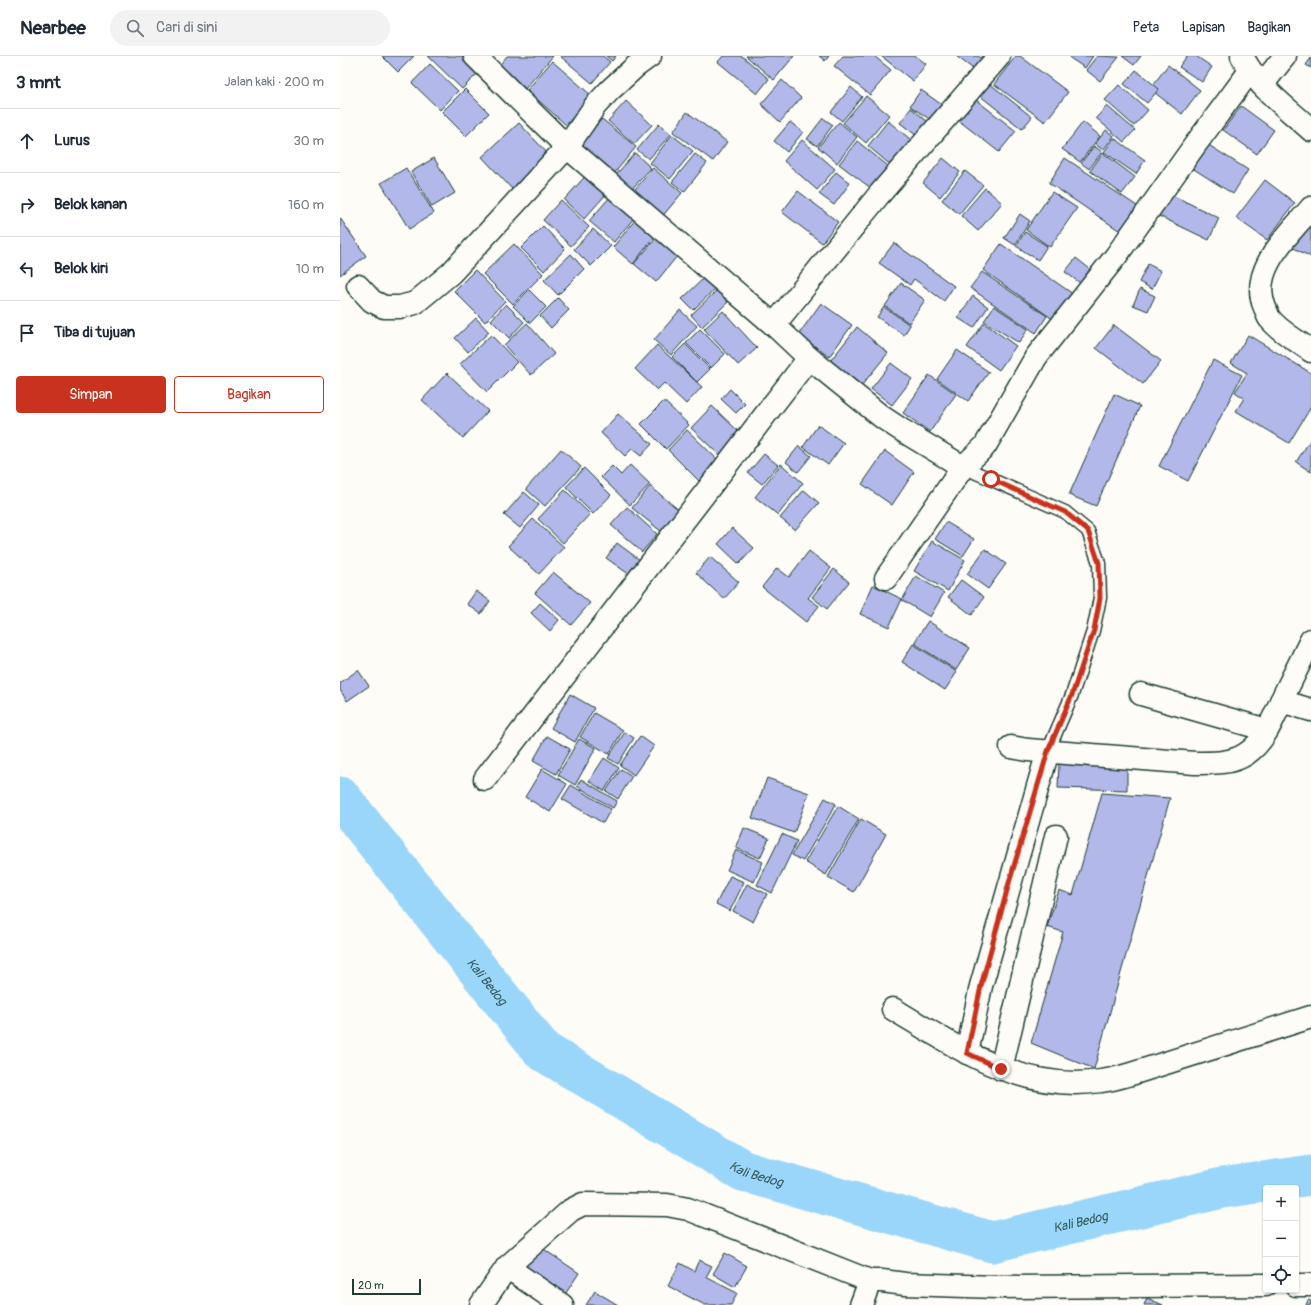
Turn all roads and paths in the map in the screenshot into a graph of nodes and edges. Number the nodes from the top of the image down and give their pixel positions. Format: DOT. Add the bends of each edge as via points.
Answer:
graph roads {
  1 [pos="475,56"];
  2 [pos="650,56"];
  3 [pos="999,56"];
  4 [pos="1285,56"];
  5 [pos="1251,71"];
  6 [pos="1311,130"];
  7 [pos="567,147"];
  8 [pos="1311,208"];
  9 [pos="358,286"];
  10 [pos="774,325"];
  11 [pos="1311,351"];
  12 [pos="809,358"];
  13 [pos="963,467"];
  14 [pos="886,578"];
  15 [pos="1311,640"];
  16 [pos="1141,694"];
  17 [pos="1281,702"];
  18 [pos="1311,710"];
  19 [pos="1267,730"];
  20 [pos="1011,747"];
  21 [pos="1048,751"];
  22 [pos="485,779"];
  23 [pos="1056,836"];
  24 [pos="893,1008"];
  25 [pos="1311,1018"];
  26 [pos="967,1053"];
  27 [pos="1001,1069"];
  28 [pos="507,1267"];
  29 [pos="870,1281"];
  30 [pos="1263,1285"];
  31 [pos="1299,1285"];
  32 [pos="1311,1285"];
  33 [pos="481,1305"];
  34 [pos="562,1305"];
  35 [pos="861,1305"];
  1 -- 7 [label="street"];
  2 -- 7 [label="street" via="625,76 595,106"];
  3 -- 10 [label="street" via="878,196"];
  4 -- 5 [label="street"];
  5 -- 6 [label="street" via="1276,100"];
  5 -- 13 [label="street" via="1194,145 1116,256 1036,358 985,446"];
  7 -- 9 [label="street" via="451,273 415,303 400,307 384,306 372,301"];
  7 -- 10 [label="street"];
  8 -- 11 [label="street" via="1276,249 1268,263 1261,286 1263,303 1269,318 1277,327"];
  10 -- 12 [label="street"];
  12 -- 13 [label="street" via="882,417"];
  12 -- 22 [label="street"];
  13 -- 14 [label="street"];
  13 -- 21 [label="lane" via="1065,512 1088,531 1099,563 1100,598 1094,630 1072,695"];
  15 -- 17 [label="street"];
  16 -- 19 [label="street"];
  17 -- 18 [label="street"];
  17 -- 19 [label="street"];
  19 -- 21 [label="street" via="1257,745 1246,754 1222,762 1195,763"];
  20 -- 21 [label="street"];
  21 -- 26 [label="street" via="981,986"];
  23 -- 27 [label="street"];
  24 -- 26 [label="street"];
  25 -- 27 [label="street" via="1102,1081 1049,1082"];
  26 -- 27 [label="street"];
  28 -- 29 [label="street" via="571,1210 583,1204 667,1205 705,1215"];
  28 -- 33 [label="street"];
  28 -- 34 [label="street"];
  29 -- 30 [label="street" via="996,1288"];
  29 -- 35 [label="street"];
  31 -- 32 [label="street"];
}
